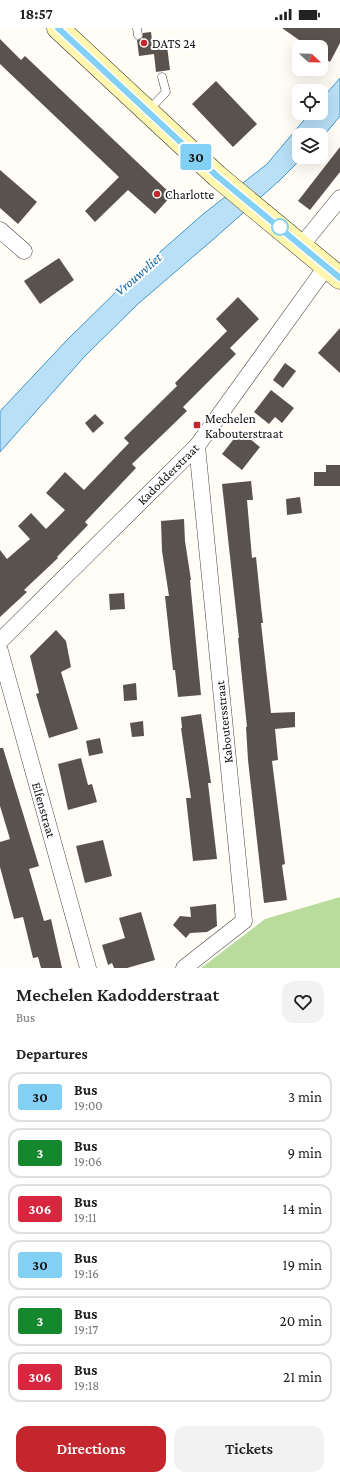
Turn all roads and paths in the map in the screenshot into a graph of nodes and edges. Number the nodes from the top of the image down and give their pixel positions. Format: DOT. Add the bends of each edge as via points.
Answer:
graph roads {
  1 [pos="58,28"];
  2 [pos="162,77"];
  3 [pos="148,111"];
  4 [pos="340,198"];
  5 [pos="0,230"];
  6 [pos="301,246"];
  7 [pos="24,251"];
  8 [pos="333,272"];
  9 [pos="196,446"];
  10 [pos="0,642"];
  11 [pos="0,651"];
  12 [pos="88,968"];
  13 [pos="184,968"];
  1 -- 3 [label="main road"];
  2 -- 3 [label="lane" via="166,92"];
  3 -- 6 [label="main road" via="226,183"];
  4 -- 6 [label="street"];
  5 -- 7 [label="street"];
  6 -- 8 [label="main road"];
  8 -- 9 [label="street, Kadodderstraat"];
  9 -- 10 [label="street, Kadodderstraat"];
  9 -- 13 [label="street, Kaboutersstraat" via="244,921"];
  11 -- 12 [label="street, Elfenstraat"];
}
